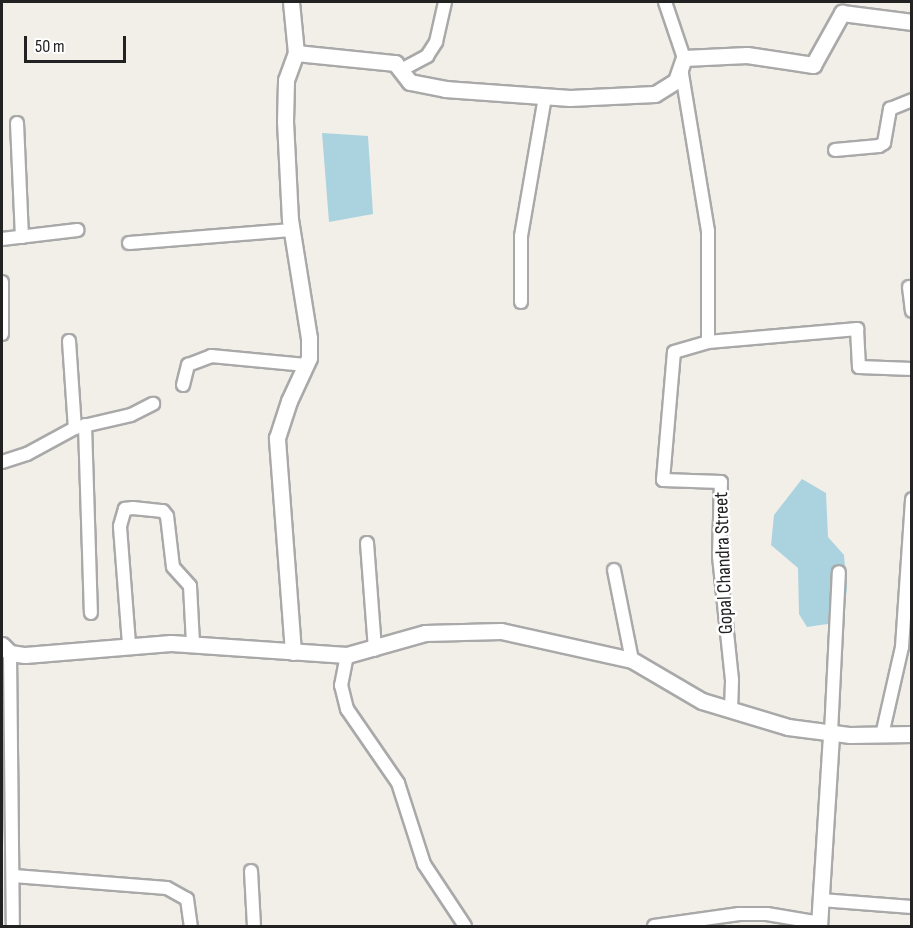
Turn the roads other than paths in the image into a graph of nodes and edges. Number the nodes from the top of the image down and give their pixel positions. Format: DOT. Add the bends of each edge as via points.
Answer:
graph roads {
  1 [pos="291,2"];
  2 [pos="445,2"];
  3 [pos="665,2"];
  4 [pos="843,7"];
  5 [pos="912,22"];
  6 [pos="296,54"];
  7 [pos="683,62"];
  8 [pos="401,70"];
  9 [pos="545,97"];
  10 [pos="912,100"];
  11 [pos="17,123"];
  12 [pos="835,150"];
  13 [pos="77,230"];
  14 [pos="291,230"];
  15 [pos="22,237"];
  16 [pos="2,239"];
  17 [pos="129,243"];
  18 [pos="2,282"];
  19 [pos="909,287"];
  20 [pos="521,302"];
  21 [pos="912,311"];
  22 [pos="2,334"];
  23 [pos="69,341"];
  24 [pos="708,342"];
  25 [pos="306,365"];
  26 [pos="912,369"];
  27 [pos="183,386"];
  28 [pos="153,404"];
  29 [pos="80,427"];
  30 [pos="2,462"];
  31 [pos="912,499"];
  32 [pos="367,543"];
  33 [pos="614,570"];
  34 [pos="839,572"];
  35 [pos="91,613"];
  36 [pos="129,644"];
  37 [pos="193,644"];
  38 [pos="6,649"];
  39 [pos="375,650"];
  40 [pos="293,652"];
  41 [pos="347,655"];
  42 [pos="632,660"];
  43 [pos="731,710"];
  44 [pos="831,733"];
  45 [pos="912,734"];
  46 [pos="882,735"];
  47 [pos="251,871"];
  48 [pos="14,876"];
  49 [pos="821,900"];
  50 [pos="912,907"];
  51 [pos="820,925"];
  52 [pos="13,927"];
  53 [pos="191,927"];
  54 [pos="254,927"];
  55 [pos="465,927"];
  56 [pos="654,927"];
  1 -- 6 [label="street"];
  2 -- 8 [label="street" via="436,42 427,56"];
  3 -- 7 [label="street"];
  4 -- 5 [label="street"];
  4 -- 7 [label="street" via="813,64 747,55"];
  6 -- 8 [label="street" via="395,63"];
  6 -- 14 [label="street" via="286,80"];
  7 -- 9 [label="street" via="676,81 655,93"];
  7 -- 24 [label="street" via="708,231"];
  8 -- 9 [label="street" via="410,82 445,89"];
  9 -- 20 [label="street" via="521,236"];
  10 -- 12 [label="street" via="890,109 884,143"];
  11 -- 15 [label="street"];
  13 -- 15 [label="street"];
  14 -- 17 [label="street"];
  14 -- 25 [label="street" via="309,338"];
  15 -- 16 [label="street"];
  18 -- 22 [label="street"];
  19 -- 21 [label="street"];
  23 -- 29 [label="street"];
  24 -- 26 [label="street" via="857,329 859,367"];
  24 -- 43 [label="street, Gopal Chandra Street" via="674,352 663,480 721,482 719,556 732,680"];
  25 -- 27 [label="street" via="210,356 188,365"];
  25 -- 40 [label="street" via="277,438"];
  28 -- 29 [label="street" via="131,415"];
  29 -- 30 [label="street"];
  29 -- 35 [label="street"];
  31 -- 46 [label="street" via="902,647"];
  32 -- 39 [label="street"];
  33 -- 42 [label="street"];
  34 -- 44 [label="street"];
  36 -- 37 [label="street"];
  36 -- 37 [label="street" via="120,526 125,509 133,508 163,511 167,516 173,567 190,586"];
  36 -- 38 [label="street" via="25,655"];
  37 -- 40 [label="street"];
  38 -- 48 [label="street"];
  39 -- 41 [label="street"];
  39 -- 42 [label="street" via="425,633 501,631"];
  40 -- 41 [label="street"];
  41 -- 55 [label="street" via="341,685 346,709 398,783 424,864"];
  42 -- 43 [label="street" via="702,701"];
  43 -- 44 [label="street" via="788,727"];
  44 -- 46 [label="street"];
  44 -- 49 [label="street"];
  45 -- 46 [label="street"];
  47 -- 54 [label="street"];
  48 -- 52 [label="street"];
  48 -- 53 [label="street" via="167,888 187,899"];
  49 -- 50 [label="street"];
  49 -- 51 [label="street"];
  51 -- 56 [label="street" via="767,914 739,914"];
}
